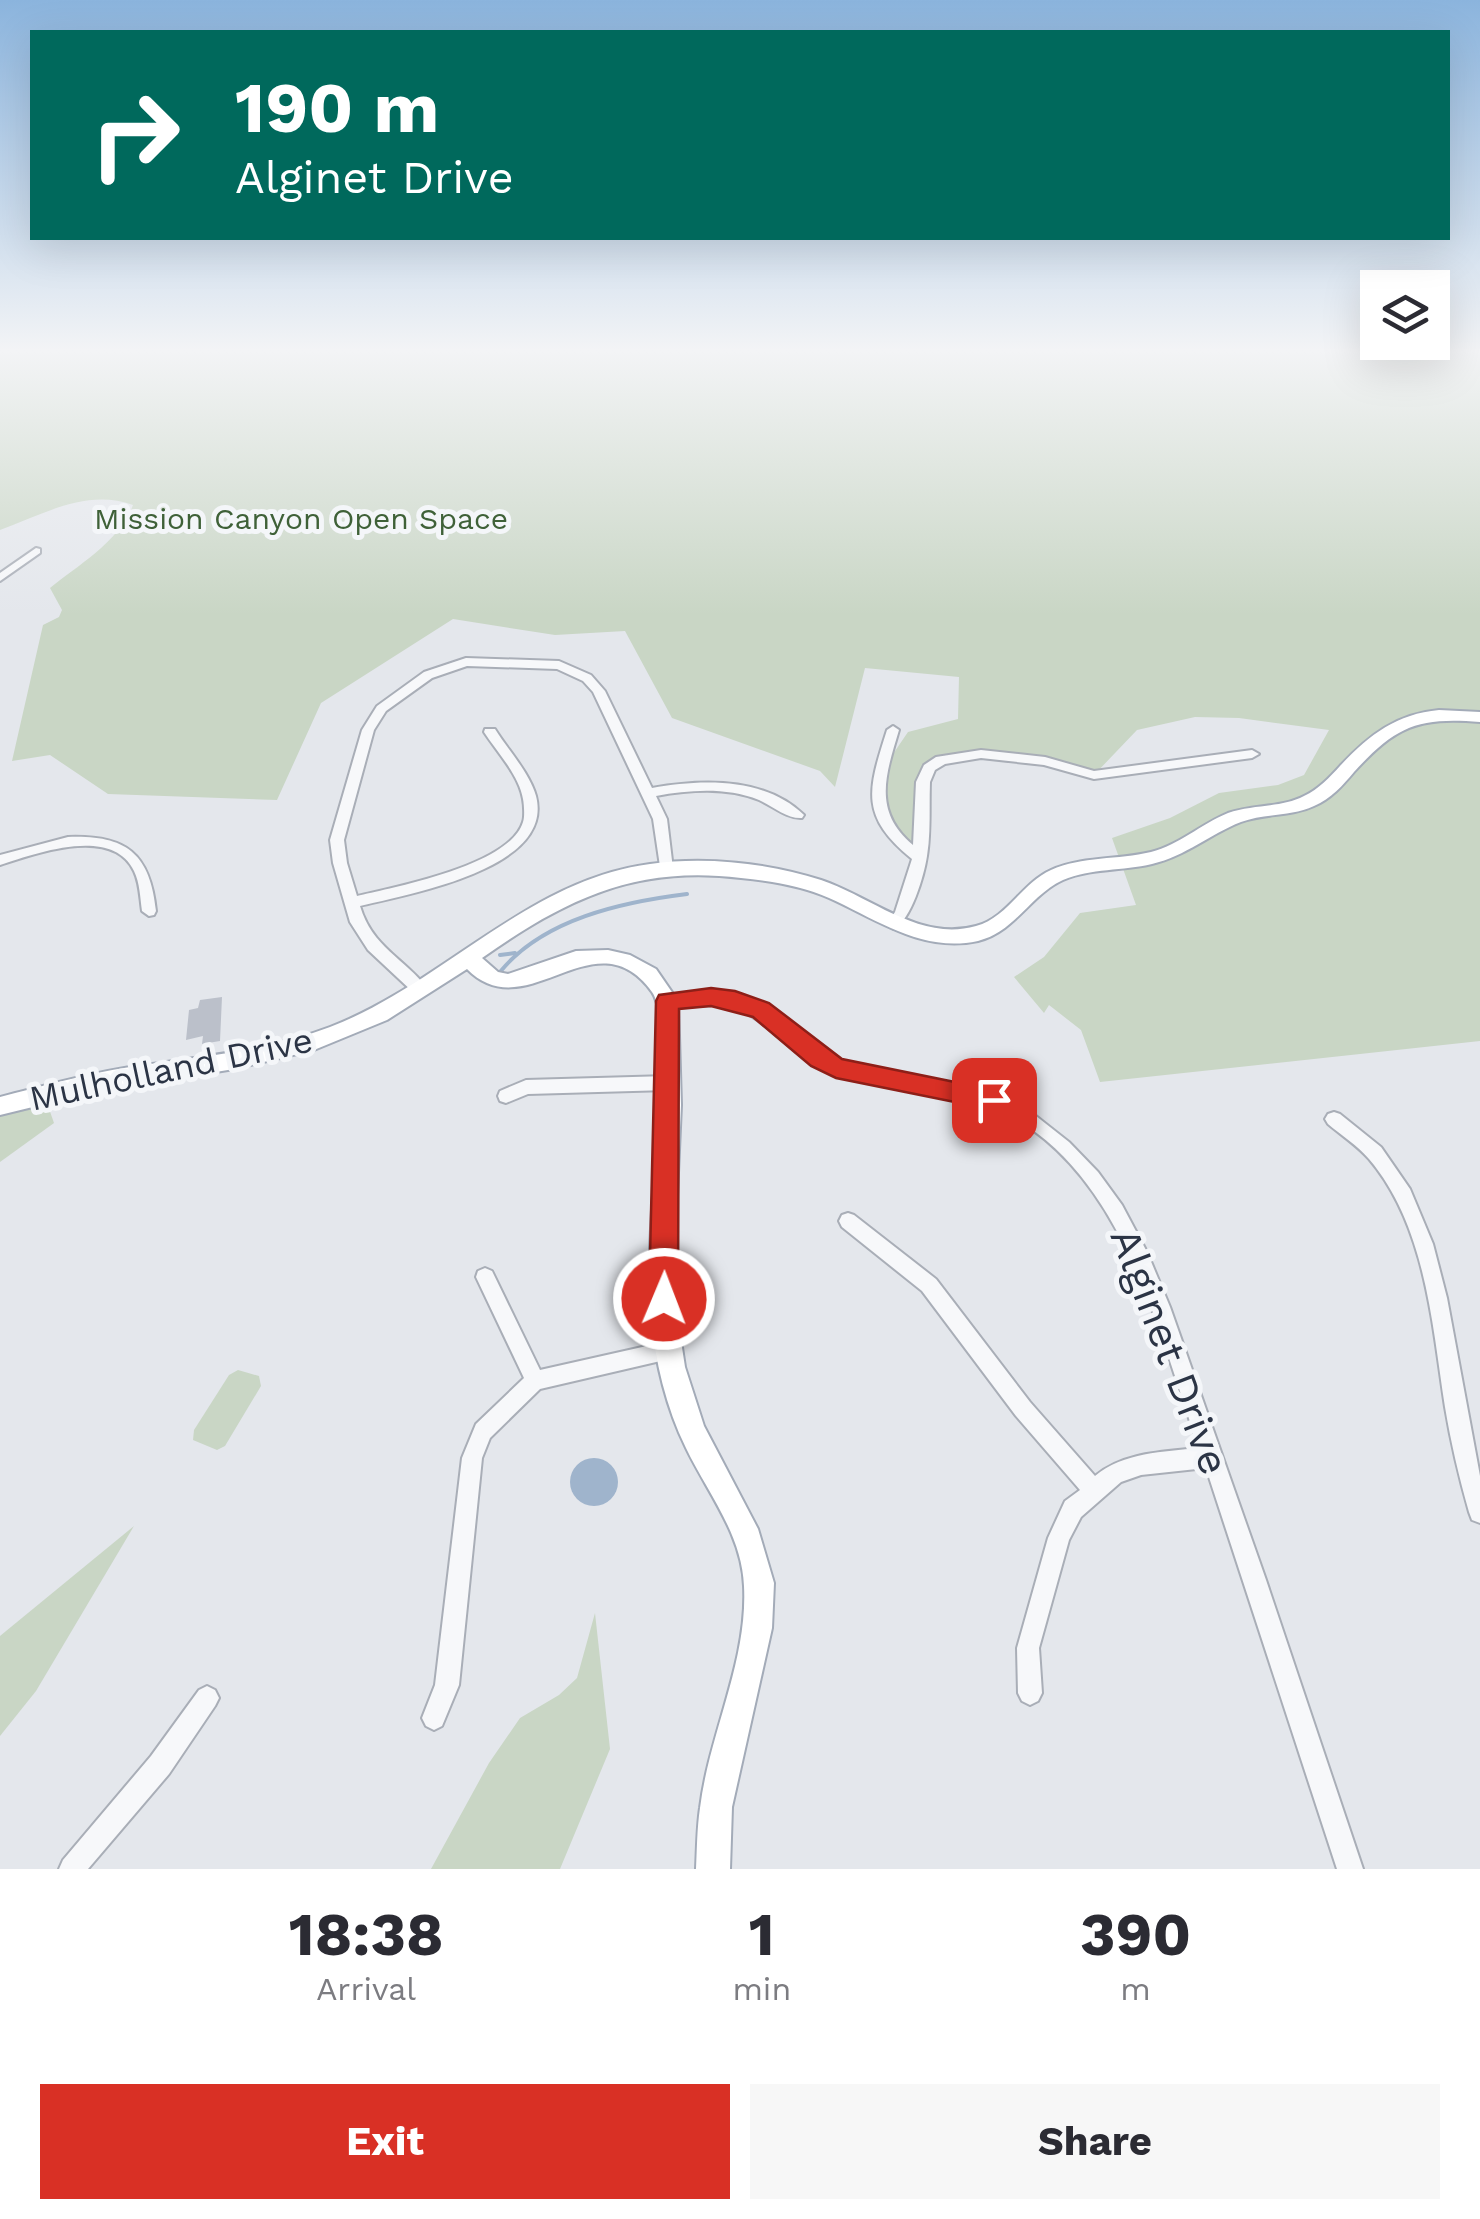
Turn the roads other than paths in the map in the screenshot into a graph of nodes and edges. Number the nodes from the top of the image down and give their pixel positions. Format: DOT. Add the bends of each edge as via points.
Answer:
graph roads {
  1 [pos="36,550"];
  2 [pos="0,578"];
  3 [pos="1480,717"];
  4 [pos="892,730"];
  5 [pos="490,732"];
  6 [pos="1252,754"];
  7 [pos="649,793"];
  8 [pos="797,815"];
  9 [pos="920,858"];
  10 [pos="0,860"];
  11 [pos="666,869"];
  12 [pos="350,903"];
  13 [pos="149,910"];
  14 [pos="894,924"];
  15 [pos="498,938"];
  16 [pos="469,958"];
  17 [pos="490,978"];
  18 [pos="426,985"];
  19 [pos="668,1001"];
  20 [pos="668,1082"];
  21 [pos="506,1096"];
  22 [pos="0,1106"];
  23 [pos="1334,1119"];
  24 [pos="848,1221"];
  25 [pos="486,1278"];
  26 [pos="669,1350"];
  27 [pos="536,1381"];
  28 [pos="1213,1457"];
  29 [pos="1093,1490"];
  30 [pos="1480,1512"];
  31 [pos="1030,1694"];
  32 [pos="208,1698"];
  33 [pos="434,1718"];
  34 [pos="72,1869"];
  35 [pos="713,1869"];
  36 [pos="1350,1869"];
  1 -- 2 [label="street"];
  3 -- 14 [label="main road, Mulholland Drive" via="1412,716 1364,750 1315,799 1231,820 1160,856 1053,876 987,932 945,938"];
  4 -- 9 [label="street" via="878,776 877,809 897,840"];
  5 -- 12 [label="street" via="530,798 532,814 518,842 481,866"];
  6 -- 9 [label="street" via="1094,775 981,754 940,760 922,782"];
  7 -- 8 [label="street" via="727,786 779,802"];
  7 -- 11 [label="street" via="660,819"];
  7 -- 12 [label="street" via="599,692 575,670 532,661 444,666 381,709 368,730 337,840"];
  9 -- 14 [label="street"];
  10 -- 13 [label="street" via="72,840 103,845 132,857 144,878"];
  11 -- 14 [label="main road, Mulholland Drive" via="707,868 814,886"];
  11 -- 15 [label="main road, Mulholland Drive" via="619,876 570,894"];
  12 -- 18 [label="street" via="373,946"];
  15 -- 16 [label="main road, Mulholland Drive"];
  15 -- 17 [label="main road"];
  16 -- 17 [label="main road"];
  16 -- 18 [label="main road, Mulholland Drive"];
  17 -- 18 [label="main road"];
  17 -- 19 [label="main road" via="510,982 582,958 606,957 648,972"];
  18 -- 22 [label="main road, Mulholland Drive" via="341,1032 251,1059 124,1077"];
  19 -- 20 [label="main road"];
  19 -- 28 [label="street, Alginet Drive" via="735,1000 761,1010 836,1068 994,1100 1059,1143 1105,1197 1140,1254"];
  20 -- 21 [label="street" via="526,1087"];
  20 -- 26 [label="main road"];
  23 -- 30 [label="street" via="1378,1156 1416,1224"];
  24 -- 29 [label="street" via="929,1285"];
  25 -- 27 [label="street"];
  26 -- 27 [label="street"];
  26 -- 35 [label="main road" via="686,1416 757,1566 760,1599 716,1807"];
  27 -- 33 [label="street" via="483,1431 472,1458 447,1685"];
  28 -- 29 [label="street" via="1141,1465"];
  28 -- 36 [label="street, Alginet Drive"];
  29 -- 31 [label="street" via="1073,1509 1059,1538 1028,1648"];
  32 -- 34 [label="street"];
}
